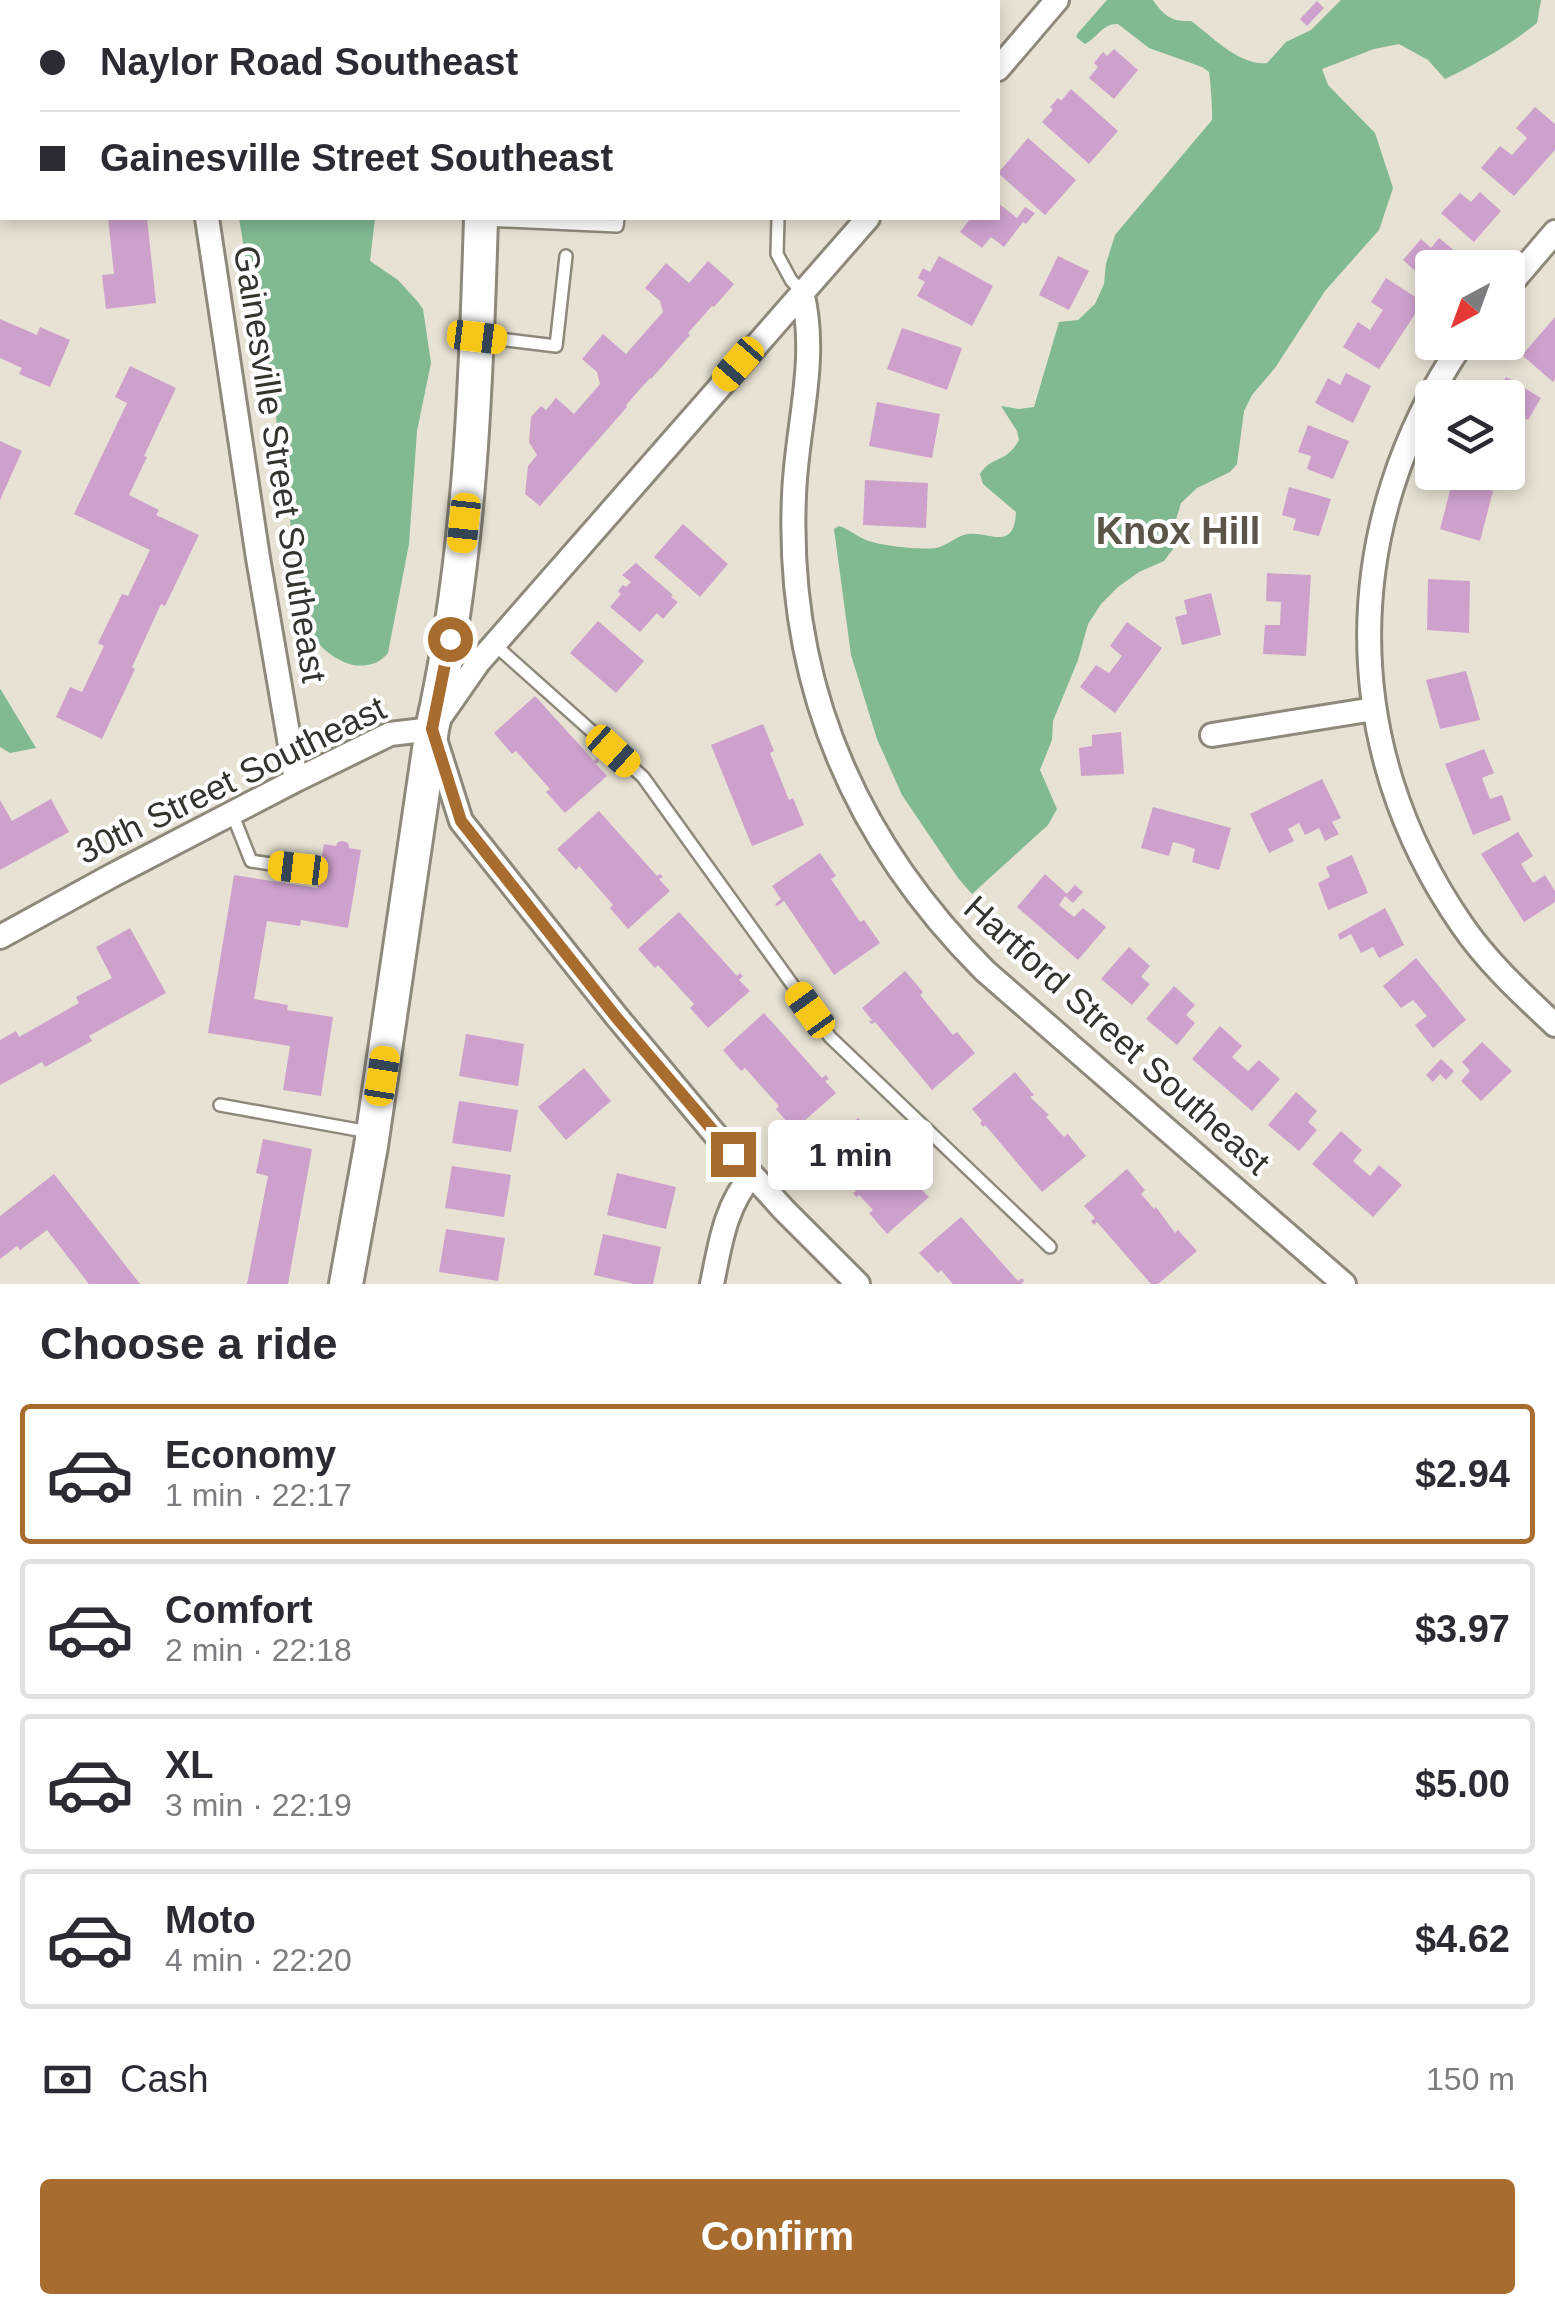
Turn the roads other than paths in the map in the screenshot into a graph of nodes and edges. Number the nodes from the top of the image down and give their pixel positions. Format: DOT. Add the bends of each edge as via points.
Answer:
graph roads {
  1 [pos="1057,0"];
  2 [pos="1000,66"];
  3 [pos="207,220"];
  4 [pos="481,220"];
  5 [pos="501,220"];
  6 [pos="618,220"];
  7 [pos="778,220"];
  8 [pos="866,220"];
  9 [pos="1555,232"];
  10 [pos="566,256"];
  11 [pos="1525,267"];
  12 [pos="802,292"];
  13 [pos="477,337"];
  14 [pos="1451,360"];
  15 [pos="495,645"];
  16 [pos="1374,709"];
  17 [pos="432,729"];
  18 [pos="1212,735"];
  19 [pos="296,780"];
  20 [pos="232,813"];
  21 [pos="298,868"];
  22 [pos="0,937"];
  23 [pos="1555,1025"];
  24 [pos="220,1105"];
  25 [pos="373,1133"];
  26 [pos="752,1174"];
  27 [pos="1050,1247"];
  28 [pos="346,1284"];
  29 [pos="712,1284"];
  30 [pos="858,1284"];
  31 [pos="1344,1284"];
  1 -- 2 [label="street"];
  3 -- 19 [label="street, Gainesville Street Southeast"];
  4 -- 13 [label="main road"];
  5 -- 6 [label="lane" via="618,226"];
  7 -- 12 [label="lane" via="777,254"];
  8 -- 12 [label="street, 30th Street Southeast"];
  9 -- 11 [label="street"];
  10 -- 13 [label="lane" via="556,346"];
  12 -- 15 [label="street, 30th Street Southeast"];
  12 -- 31 [label="street, Hartford Street Southeast" via="810,351 794,496 798,598 806,656 846,780 907,882 985,971"];
  13 -- 17 [label="main road" via="457,592"];
  14 -- 16 [label="street" via="1418,420 1384,510 1370,605"];
  15 -- 17 [label="street, 30th Street Southeast"];
  15 -- 27 [label="lane" via="643,777 830,1037"];
  16 -- 18 [label="street"];
  16 -- 23 [label="street" via="1401,811 1438,888 1486,957"];
  17 -- 19 [label="street, 30th Street Southeast" via="390,734"];
  17 -- 25 [label="main road"];
  17 -- 26 [label="street" via="461,821 616,1017"];
  19 -- 20 [label="street, 30th Street Southeast"];
  20 -- 21 [label="lane" via="251,861"];
  20 -- 22 [label="street, 30th Street Southeast"];
  24 -- 25 [label="lane"];
  25 -- 28 [label="main road"];
  26 -- 29 [label="street" via="728,1213"];
  26 -- 30 [label="street"];
}
